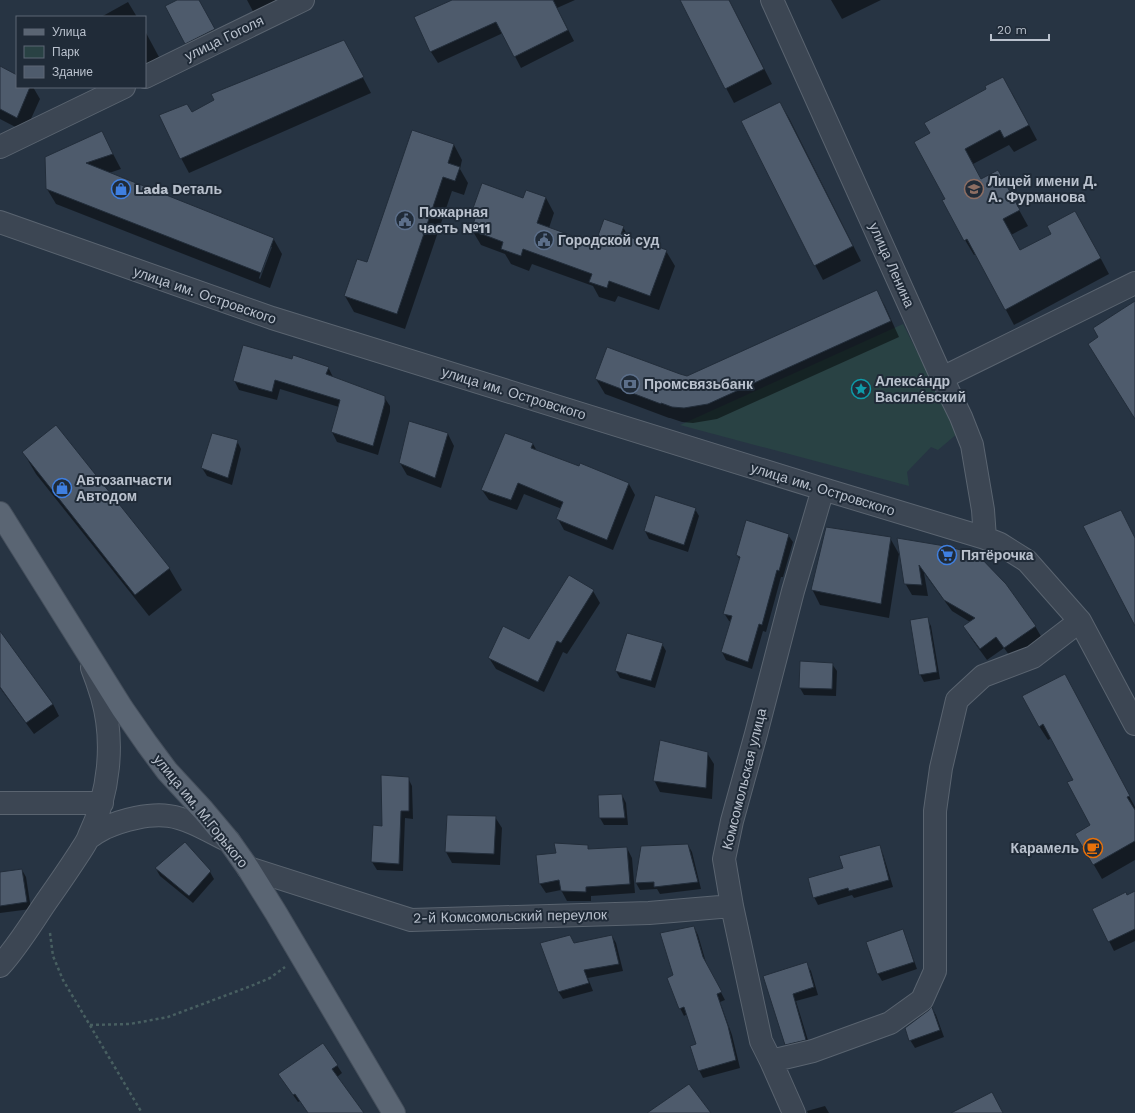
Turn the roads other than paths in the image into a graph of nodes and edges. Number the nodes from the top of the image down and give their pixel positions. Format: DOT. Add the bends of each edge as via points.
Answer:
graph roads {
  1 [pos="303,0"];
  2 [pos="772,0"];
  3 [pos="146,77"];
  4 [pos="122,88"];
  5 [pos="0,147"];
  6 [pos="0,222"];
  7 [pos="1135,283"];
  8 [pos="942,378"];
  9 [pos="823,489"];
  10 [pos="0,513"];
  11 [pos="985,538"];
  12 [pos="1080,621"];
  13 [pos="87,652"];
  14 [pos="1135,724"];
  15 [pos="0,803"];
  16 [pos="102,803"];
  17 [pos="89,838"];
  18 [pos="229,841"];
  19 [pos="248,868"];
  20 [pos="732,906"];
  21 [pos="0,966"];
  22 [pos="771,1061"];
  23 [pos="394,1113"];
  24 [pos="794,1113"];
  1 -- 3 [label="street, улица Гоголя"];
  2 -- 8 [label="street, улица Ленина"];
  4 -- 5 [label="street"];
  6 -- 9 [label="street, улица им. Островского" via="272,318"];
  7 -- 8 [label="street"];
  8 -- 11 [label="street, улица Ленина" via="972,445"];
  9 -- 11 [label="street, улица им. Островского"];
  9 -- 20 [label="street, Комсомольская улица" via="732,821 724,860"];
  10 -- 13 [label="main road, улица им. М.Горького"];
  11 -- 12 [label="street, улица им. Островского" via="1028,561"];
  12 -- 14 [label="street"];
  12 -- 22 [label="street" via="1033,657 983,676 957,700 941,768 935,811 935,971 922,1000 890,1023 814,1051"];
  13 -- 16 [label="street" via="102,698 110,747"];
  13 -- 18 [label="main road, улица им. М.Горького" via="122,708 167,771"];
  15 -- 16 [label="street"];
  16 -- 17 [label="street"];
  17 -- 18 [label="street" via="104,828 151,815 168,816 194,824"];
  17 -- 21 [label="street"];
  18 -- 19 [label="main road, улица им. М.Горького"];
  19 -- 20 [label="street, 2-й Комсомольский переулок" via="411,920 649,913"];
  19 -- 23 [label="main road, улица им. М.Горького"];
  20 -- 22 [label="street, Комсомольская улица" via="761,1041"];
  22 -- 24 [label="street, Комсомольская улица"];
}
